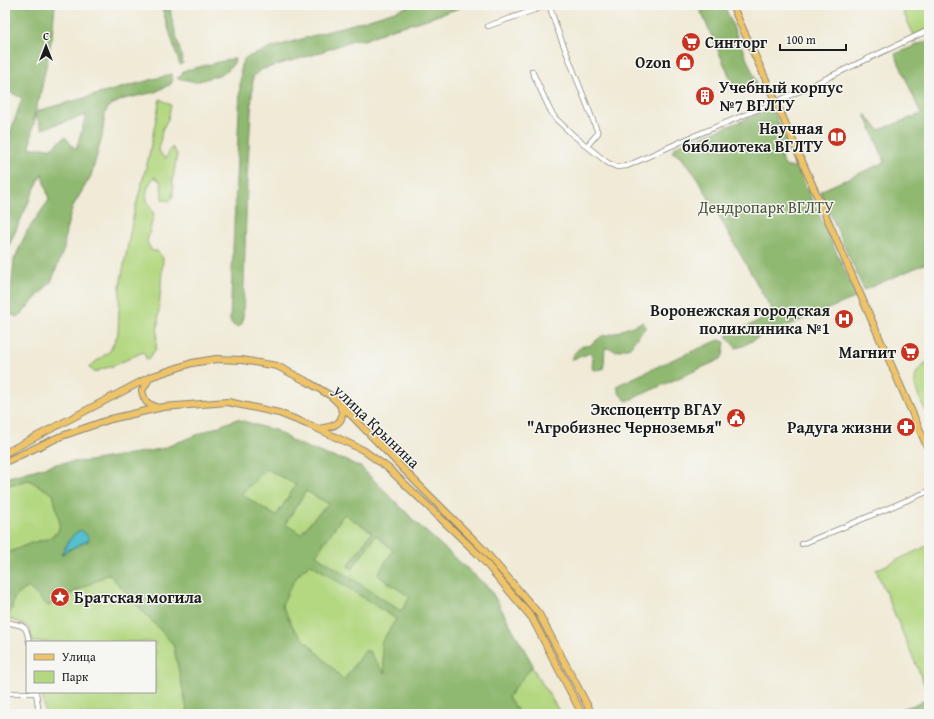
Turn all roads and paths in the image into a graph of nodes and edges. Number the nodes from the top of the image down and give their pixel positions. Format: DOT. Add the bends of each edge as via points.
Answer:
graph roads {
  1 [pos="732,5"];
  2 [pos="488,26"];
  3 [pos="929,30"];
  4 [pos="532,71"];
  5 [pos="776,102"];
  6 [pos="587,146"];
  7 [pos="150,377"];
  8 [pos="340,404"];
  9 [pos="159,408"];
  10 [pos="319,429"];
  11 [pos="929,451"];
  12 [pos="5,453"];
  13 [pos="5,462"];
  14 [pos="929,491"];
  15 [pos="802,544"];
  16 [pos="5,621"];
  17 [pos="29,641"];
  18 [pos="26,692"];
  19 [pos="5,693"];
  20 [pos="36,693"];
  21 [pos="39,714"];
  22 [pos="582,714"];
  23 [pos="592,714"];
  1 -- 5 [label="main road"];
  2 -- 6 [label="street" via="545,6 550,7 598,133"];
  3 -- 5 [label="street"];
  4 -- 6 [label="street" via="555,118"];
  5 -- 6 [label="street" via="626,166 617,167 608,163"];
  5 -- 11 [label="main road"];
  7 -- 8 [label="main road, улица Крынина" via="192,363 216,359 242,360 277,366 308,382"];
  7 -- 9 [label="main road" via="142,391 144,400"];
  7 -- 12 [label="main road, улица Крынина"];
  8 -- 10 [label="main road" via="342,415 339,422"];
  8 -- 23 [label="main road, улица Крынина" via="483,549 539,614"];
  9 -- 10 [label="main road, улица Крынина" via="228,402 278,413"];
  9 -- 13 [label="main road, улица Крынина" via="111,419 59,437"];
  10 -- 22 [label="main road, улица Крынина" via="363,450 388,468 479,555 532,618"];
  14 -- 15 [label="street"];
  16 -- 17 [label="street" via="24,627"];
  18 -- 19 [label="street"];
  20 -- 21 [label="street"];
}
